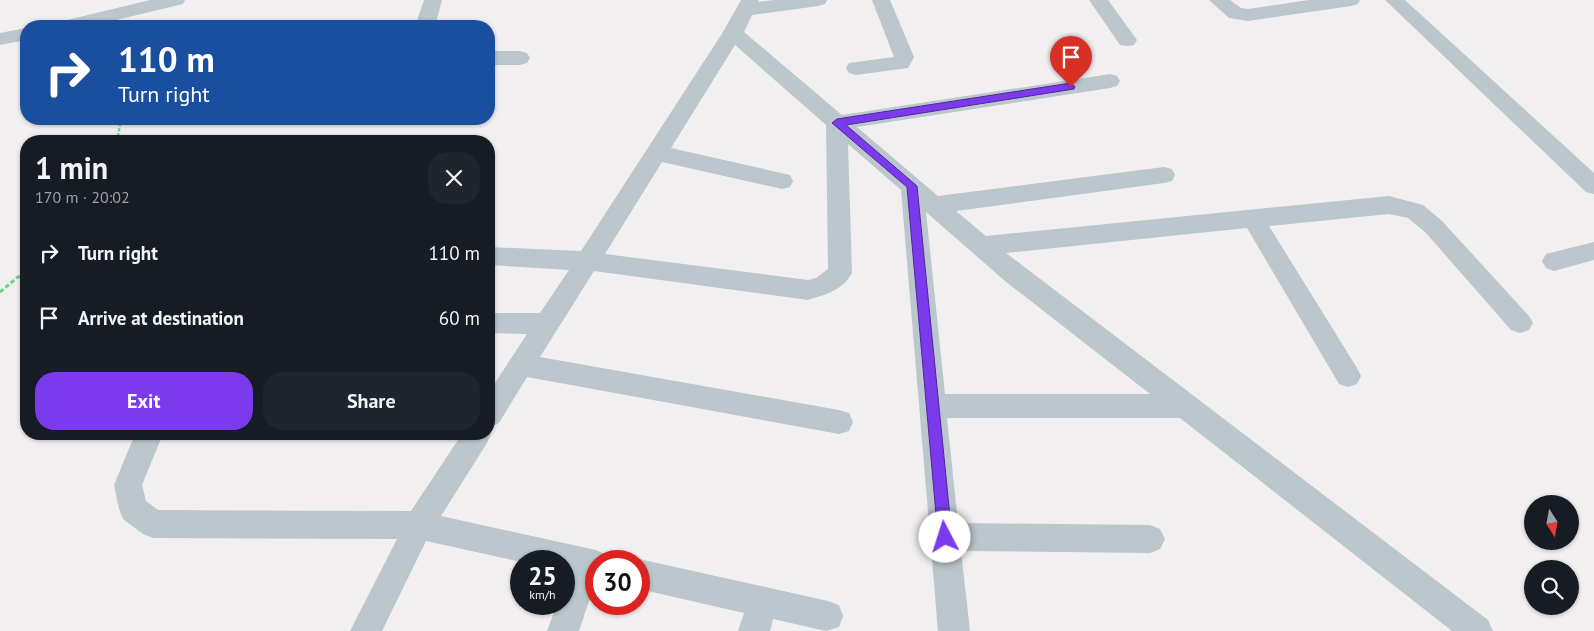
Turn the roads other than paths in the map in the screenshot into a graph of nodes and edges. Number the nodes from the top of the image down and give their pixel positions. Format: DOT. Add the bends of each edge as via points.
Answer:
graph roads {
  1 [pos="176,0"];
  2 [pos="433,0"];
  3 [pos="818,0"];
  4 [pos="882,0"];
  5 [pos="1098,0"];
  6 [pos="1218,0"];
  7 [pos="1351,0"];
  8 [pos="1394,0"];
  9 [pos="747,5"];
  10 [pos="91,20"];
  11 [pos="428,20"];
  12 [pos="732,33"];
  13 [pos="20,35"];
  14 [pos="0,39"];
  15 [pos="1127,40"];
  16 [pos="495,58"];
  17 [pos="520,58"];
  18 [pos="856,68"];
  19 [pos="1110,81"];
  20 [pos="837,123"];
  21 [pos="656,153"];
  22 [pos="1164,175"];
  23 [pos="782,180"];
  24 [pos="912,186"];
  25 [pos="1594,186"];
  26 [pos="934,205"];
  27 [pos="1253,219"];
  28 [pos="981,246"];
  29 [pos="1594,251"];
  30 [pos="495,256"];
  31 [pos="587,261"];
  32 [pos="1554,261"];
  33 [pos="495,323"];
  34 [pos="1520,323"];
  35 [pos="547,324"];
  36 [pos="521,365"];
  37 [pos="1348,376"];
  38 [pos="495,406"];
  39 [pos="933,406"];
  40 [pos="1185,406"];
  41 [pos="839,422"];
  42 [pos="147,440"];
  43 [pos="473,440"];
  44 [pos="419,525"];
  45 [pos="945,537"];
  46 [pos="1150,539"];
  47 [pos="585,562"];
  48 [pos="650,576"];
  49 [pos="585,580"];
  50 [pos="763,602"];
  51 [pos="828,616"];
  52 [pos="366,631"];
  53 [pos="563,631"];
  54 [pos="754,631"];
  55 [pos="954,631"];
  56 [pos="1477,631"];
  1 -- 10 [label="street"];
  2 -- 11 [label="street"];
  3 -- 9 [label="street"];
  4 -- 18 [label="street" via="904,58 901,63"];
  5 -- 15 [label="street"];
  6 -- 7 [label="street" via="1236,14 1248,15"];
  8 -- 25 [label="street"];
  9 -- 12 [label="street"];
  12 -- 20 [label="street"];
  12 -- 21 [label="street"];
  13 -- 14 [label="street"];
  16 -- 17 [label="street"];
  19 -- 20 [label="street"];
  20 -- 24 [label="street"];
  20 -- 31 [label="street" via="840,273 824,285 808,290"];
  21 -- 23 [label="street"];
  21 -- 31 [label="street"];
  22 -- 26 [label="street"];
  24 -- 26 [label="street"];
  24 -- 39 [label="street"];
  26 -- 28 [label="street"];
  27 -- 28 [label="street"];
  27 -- 34 [label="street" via="1389,205 1415,212 1434,227"];
  27 -- 37 [label="street"];
  28 -- 40 [label="street"];
  29 -- 32 [label="street"];
  30 -- 31 [label="street"];
  31 -- 35 [label="street"];
  33 -- 35 [label="street"];
  35 -- 36 [label="street"];
  36 -- 38 [label="street"];
  36 -- 41 [label="street"];
  39 -- 40 [label="street"];
  39 -- 45 [label="street"];
  40 -- 56 [label="street"];
  42 -- 44 [label="street" via="128,485 133,509 153,524"];
  43 -- 44 [label="street"];
  44 -- 47 [label="street"];
  44 -- 52 [label="street"];
  45 -- 46 [label="street"];
  45 -- 55 [label="street"];
  48 -- 50 [label="street"];
  49 -- 53 [label="street"];
  50 -- 51 [label="street"];
  50 -- 54 [label="street"];
}
